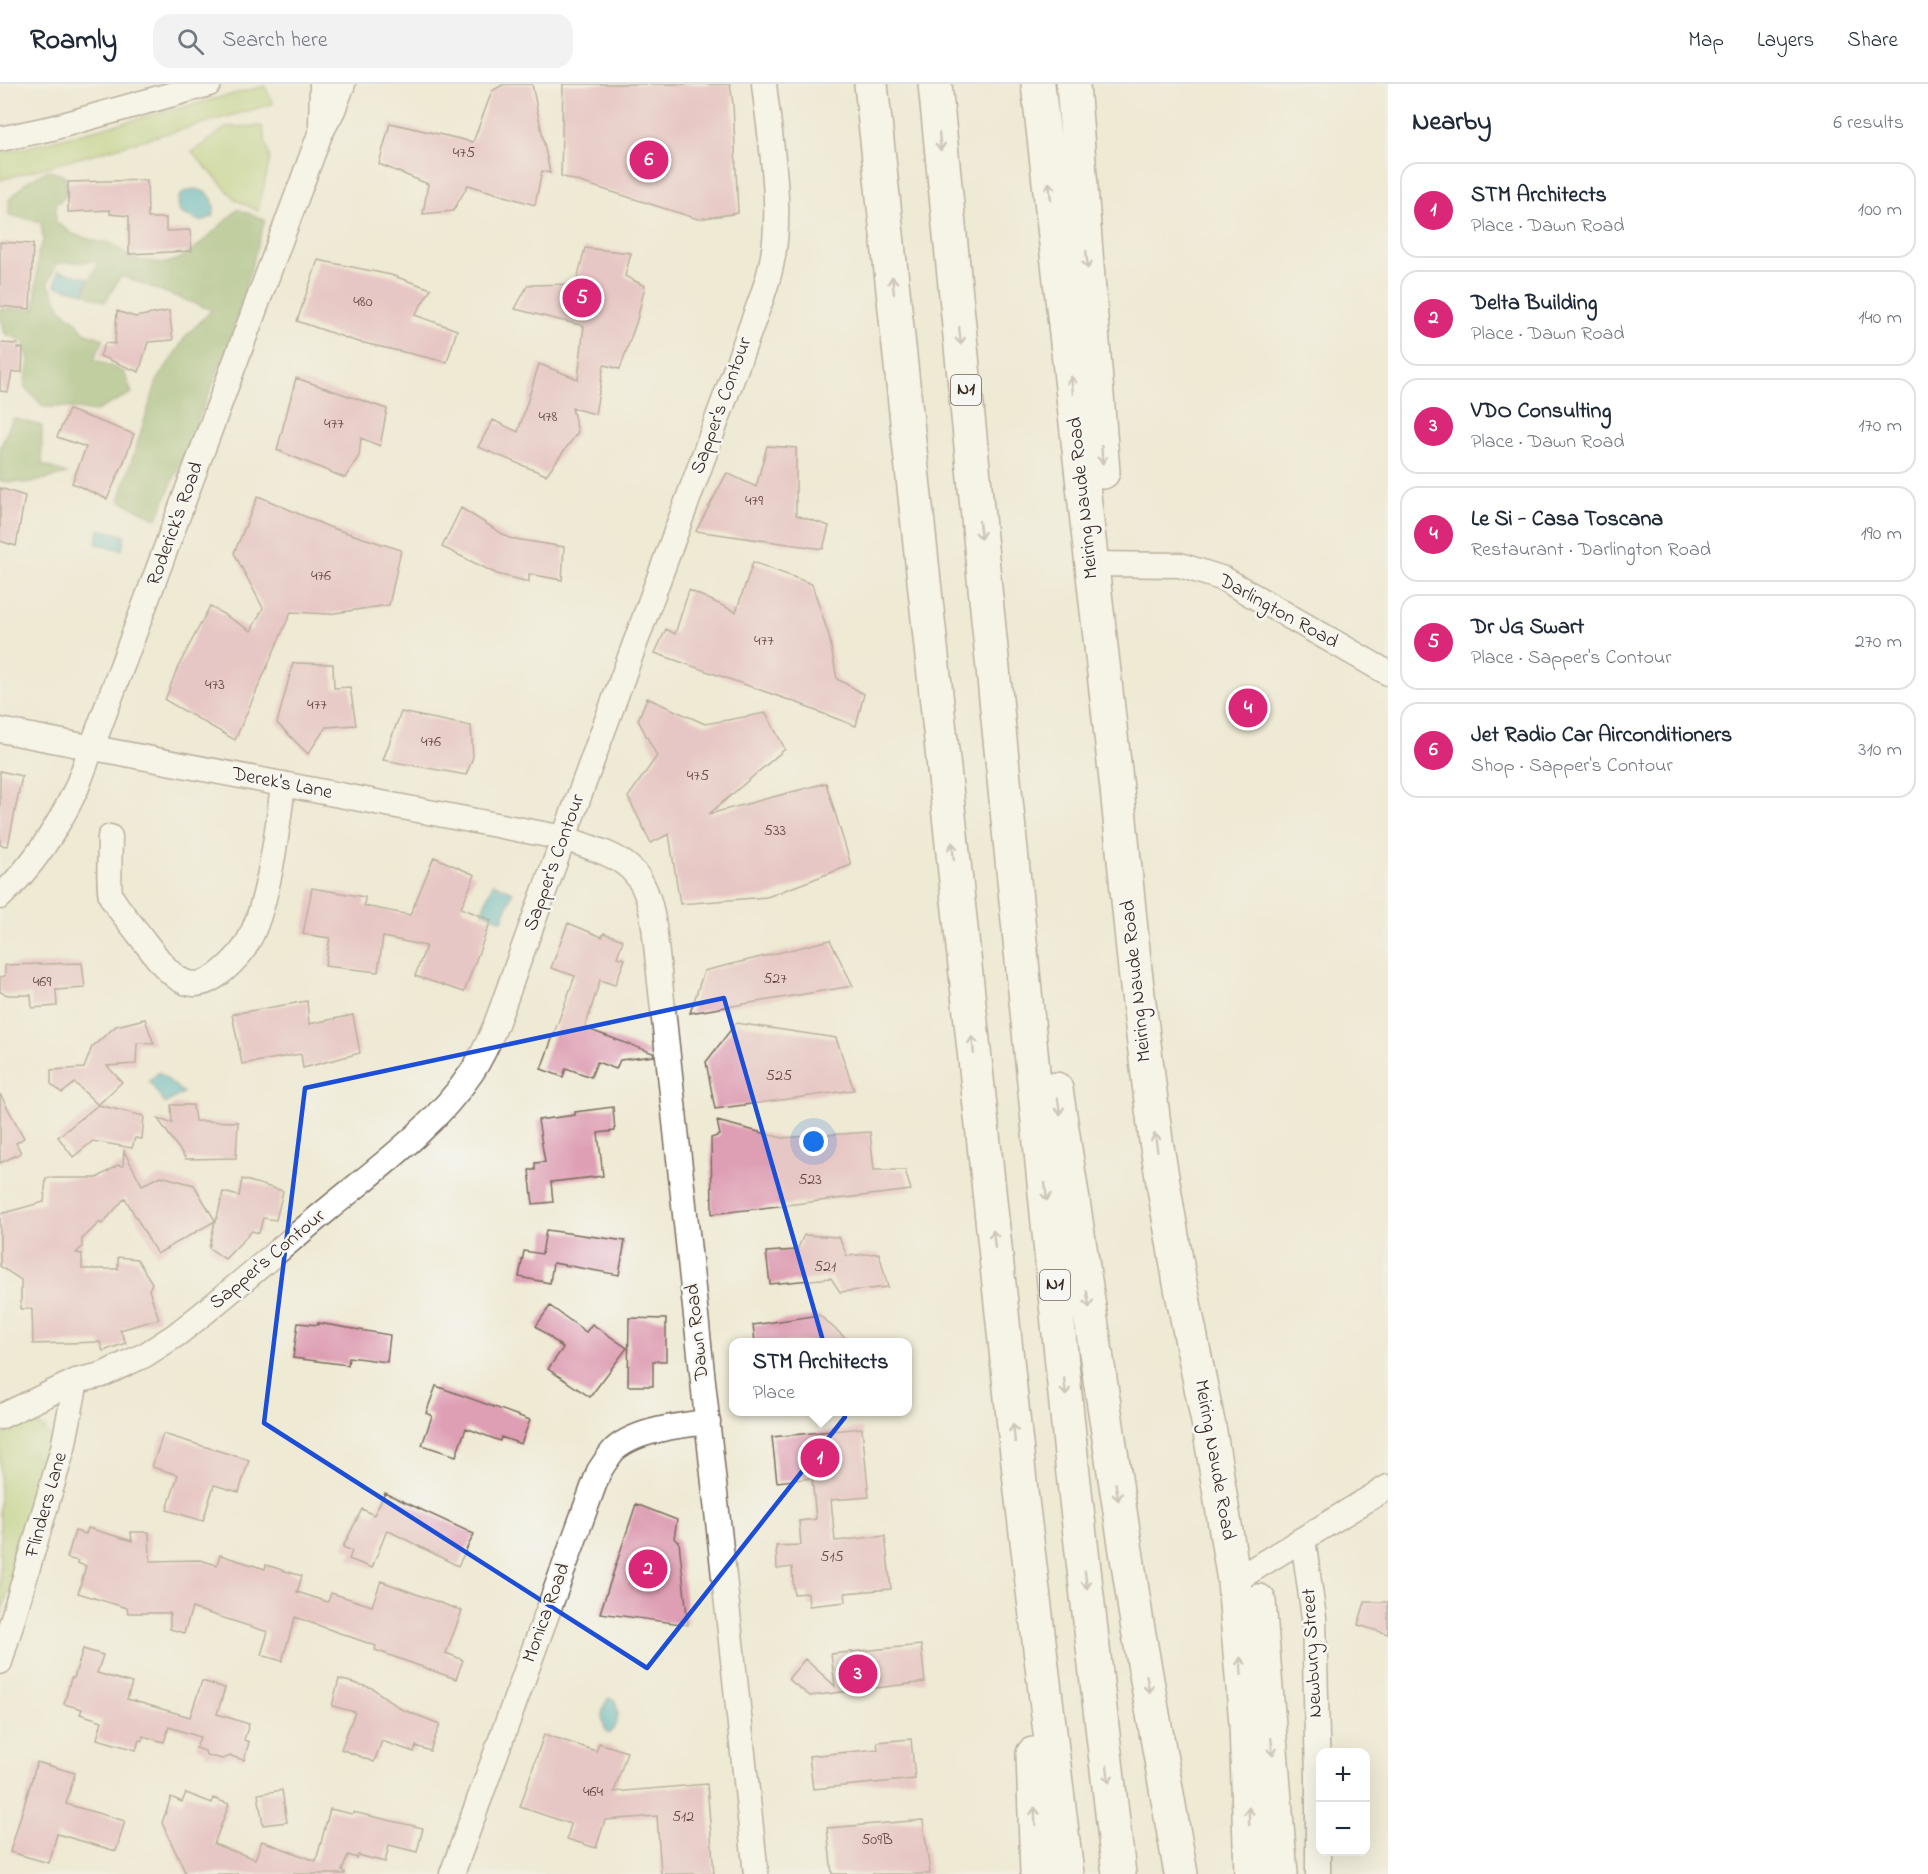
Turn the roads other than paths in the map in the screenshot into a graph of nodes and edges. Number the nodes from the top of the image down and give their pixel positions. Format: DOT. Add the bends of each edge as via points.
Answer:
graph roads {
  1 [pos="209,84"];
  2 [pos="322,84"];
  3 [pos="343,84"];
  4 [pos="764,84"];
  5 [pos="871,84"];
  6 [pos="934,84"];
  7 [pos="1038,84"];
  8 [pos="1072,84"];
  9 [pos="320,134"];
  10 [pos="0,139"];
  11 [pos="1101,564"];
  12 [pos="1388,673"];
  13 [pos="997,695"];
  14 [pos="0,730"];
  15 [pos="93,749"];
  16 [pos="283,784"];
  17 [pos="110,837"];
  18 [pos="564,838"];
  19 [pos="0,897"];
  20 [pos="76,1381"];
  21 [pos="0,1417"];
  22 [pos="708,1422"];
  23 [pos="1388,1487"];
  24 [pos="1020,1491"];
  25 [pos="1303,1539"];
  26 [pos="1244,1575"];
  27 [pos="0,1662"];
  28 [pos="452,1874"];
  29 [pos="756,1874"];
  30 [pos="1037,1874"];
  31 [pos="1067,1874"];
  32 [pos="1119,1874"];
  33 [pos="1181,1874"];
  34 [pos="1251,1874"];
  35 [pos="1281,1874"];
  36 [pos="1318,1874"];
  1 -- 10 [label="street"];
  2 -- 9 [label="street, Roderick's Road"];
  3 -- 9 [label="street, Roderick's Road"];
  4 -- 18 [label="street, Sapper's Contour" via="775,198 772,261"];
  24 -- 5 [label="main road, one-way"];
  6 -- 13 [label="main road, N1, one-way"];
  11 -- 7 [label="main road, Meiring Naude Road, one-way"];
  8 -- 11 [label="main road, Meiring Naude Road, one-way"];
  9 -- 15 [label="street, Roderick's Road"];
  11 -- 12 [label="street, Darlington Road" via="1180,565 1224,579"];
  11 -- 26 [label="main road, Meiring Naude Road" via="1135,970 1156,1141 1210,1432"];
  13 -- 32 [label="main road, N1, one-way" via="1072,1465"];
  13 -- 33 [label="main road, one-way" via="1137,1623"];
  14 -- 15 [label="street, Derek's Lane"];
  15 -- 16 [label="street, Derek's Lane"];
  15 -- 19 [label="street, Roderick's Road" via="63,816"];
  16 -- 17 [label="street" via="268,880 256,925 240,954 204,983 179,981 166,969 110,896"];
  16 -- 18 [label="street, Derek's Lane"];
  18 -- 20 [label="street, Sapper's Contour" via="492,1032 473,1069 436,1115 382,1166 176,1335 125,1365"];
  18 -- 22 [label="street, Dawn Road" via="619,859 634,871 650,902"];
  20 -- 21 [label="street, Sapper's Contour"];
  20 -- 27 [label="street, Flinders Lane" via="63,1448"];
  22 -- 28 [label="street, Monica Road" via="643,1434 627,1441 614,1450 599,1471"];
  22 -- 29 [label="street, Dawn Road"];
  23 -- 25 [label="street"];
  30 -- 24 [label="main road, one-way"];
  24 -- 31 [label="main road"];
  25 -- 26 [label="street"];
  25 -- 36 [label="street, Newbury Street" via="1314,1618"];
  34 -- 26 [label="main road, Meiring Naude Road, one-way"];
  26 -- 35 [label="main road, Meiring Naude Road, one-way" via="1276,1792"];
}
